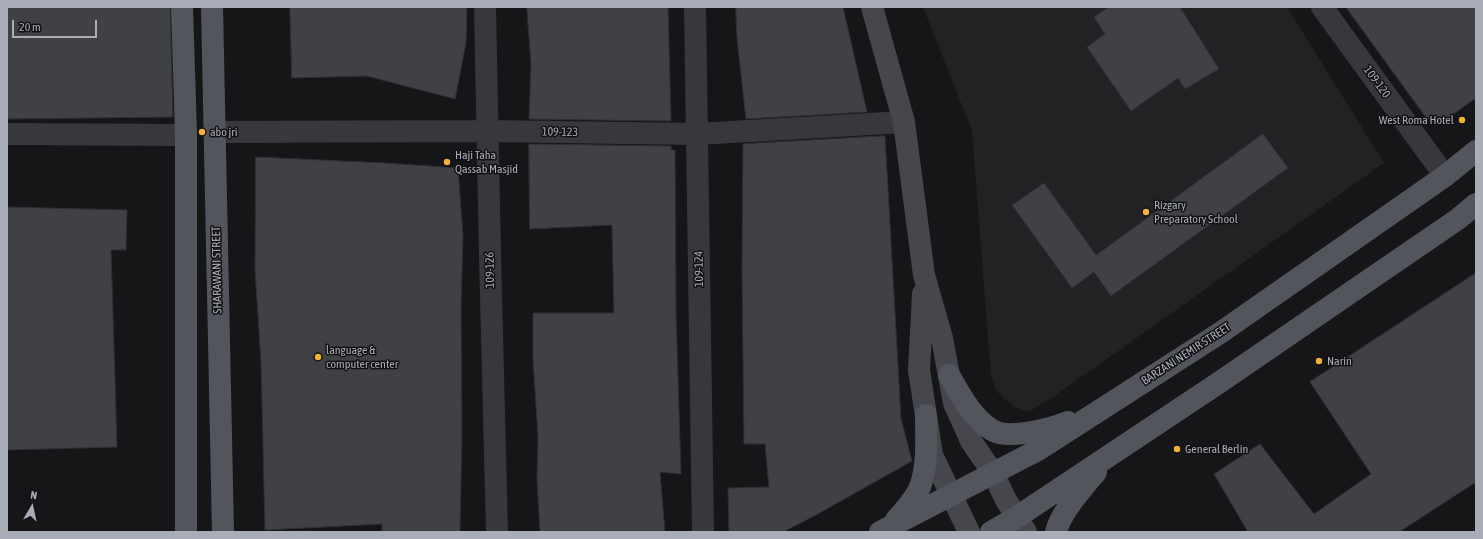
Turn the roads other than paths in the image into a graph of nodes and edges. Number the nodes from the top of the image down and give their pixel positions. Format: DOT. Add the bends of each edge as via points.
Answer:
graph roads {
  1 [pos="182,7"];
  2 [pos="212,7"];
  3 [pos="485,7"];
  4 [pos="695,7"];
  5 [pos="872,7"];
  6 [pos="1322,7"];
  7 [pos="904,122"];
  8 [pos="488,131"];
  9 [pos="214,132"];
  10 [pos="7,134"];
  11 [pos="697,134"];
  12 [pos="186,135"];
  13 [pos="1476,151"];
  14 [pos="1445,176"];
  15 [pos="1476,204"];
  16 [pos="924,275"];
  17 [pos="948,374"];
  18 [pos="1116,400"];
  19 [pos="926,415"];
  20 [pos="1109,456"];
  21 [pos="993,473"];
  22 [pos="951,496"];
  23 [pos="1016,516"];
  24 [pos="885,529"];
  25 [pos="186,532"];
  26 [pos="223,532"];
  27 [pos="497,532"];
  28 [pos="703,532"];
  29 [pos="969,532"];
  30 [pos="991,532"];
  31 [pos="1056,532"];
  1 -- 12 [label="main road"];
  2 -- 9 [label="main road, SHARAWANI STREET"];
  3 -- 8 [label="street, 109-126"];
  4 -- 11 [label="street, 109-124"];
  5 -- 7 [label="main road"];
  6 -- 14 [label="street, 109-120"];
  7 -- 11 [label="street, 109-123"];
  7 -- 16 [label="main road"];
  8 -- 9 [label="street, 109-123"];
  8 -- 11 [label="street, 109-123"];
  8 -- 27 [label="street, 109-126"];
  9 -- 26 [label="main road, SHARAWANI STREET"];
  10 -- 12 [label="street"];
  11 -- 28 [label="street, 109-124"];
  12 -- 25 [label="main road"];
  13 -- 14 [label="main road, BARZANI NEMIR STREET"];
  14 -- 18 [label="main road, BARZANI NEMIR STREET" via="1220,333"];
  15 -- 20 [label="main road" via="1458,219"];
  16 -- 17 [label="main road" via="942,338"];
  16 -- 19 [label="main road" via="919,370"];
  17 -- 18 [label="main road" via="962,399 978,418 993,431 1012,434 1034,432 1064,423"];
  17 -- 21 [label="main road" via="959,416 973,445"];
  18 -- 21 [label="main road, BARZANI NEMIR STREET" via="1038,450"];
  19 -- 22 [label="main road" via="932,455"];
  19 -- 24 [label="main road" via="927,454 921,485 912,501"];
  20 -- 23 [label="main road"];
  20 -- 31 [label="main road" via="1072,502"];
  21 -- 22 [label="main road, BARZANI NEMIR STREET"];
  21 -- 23 [label="main road"];
  22 -- 24 [label="main road, BARZANI NEMIR STREET"];
  22 -- 29 [label="main road"];
  23 -- 30 [label="main road"];
}
